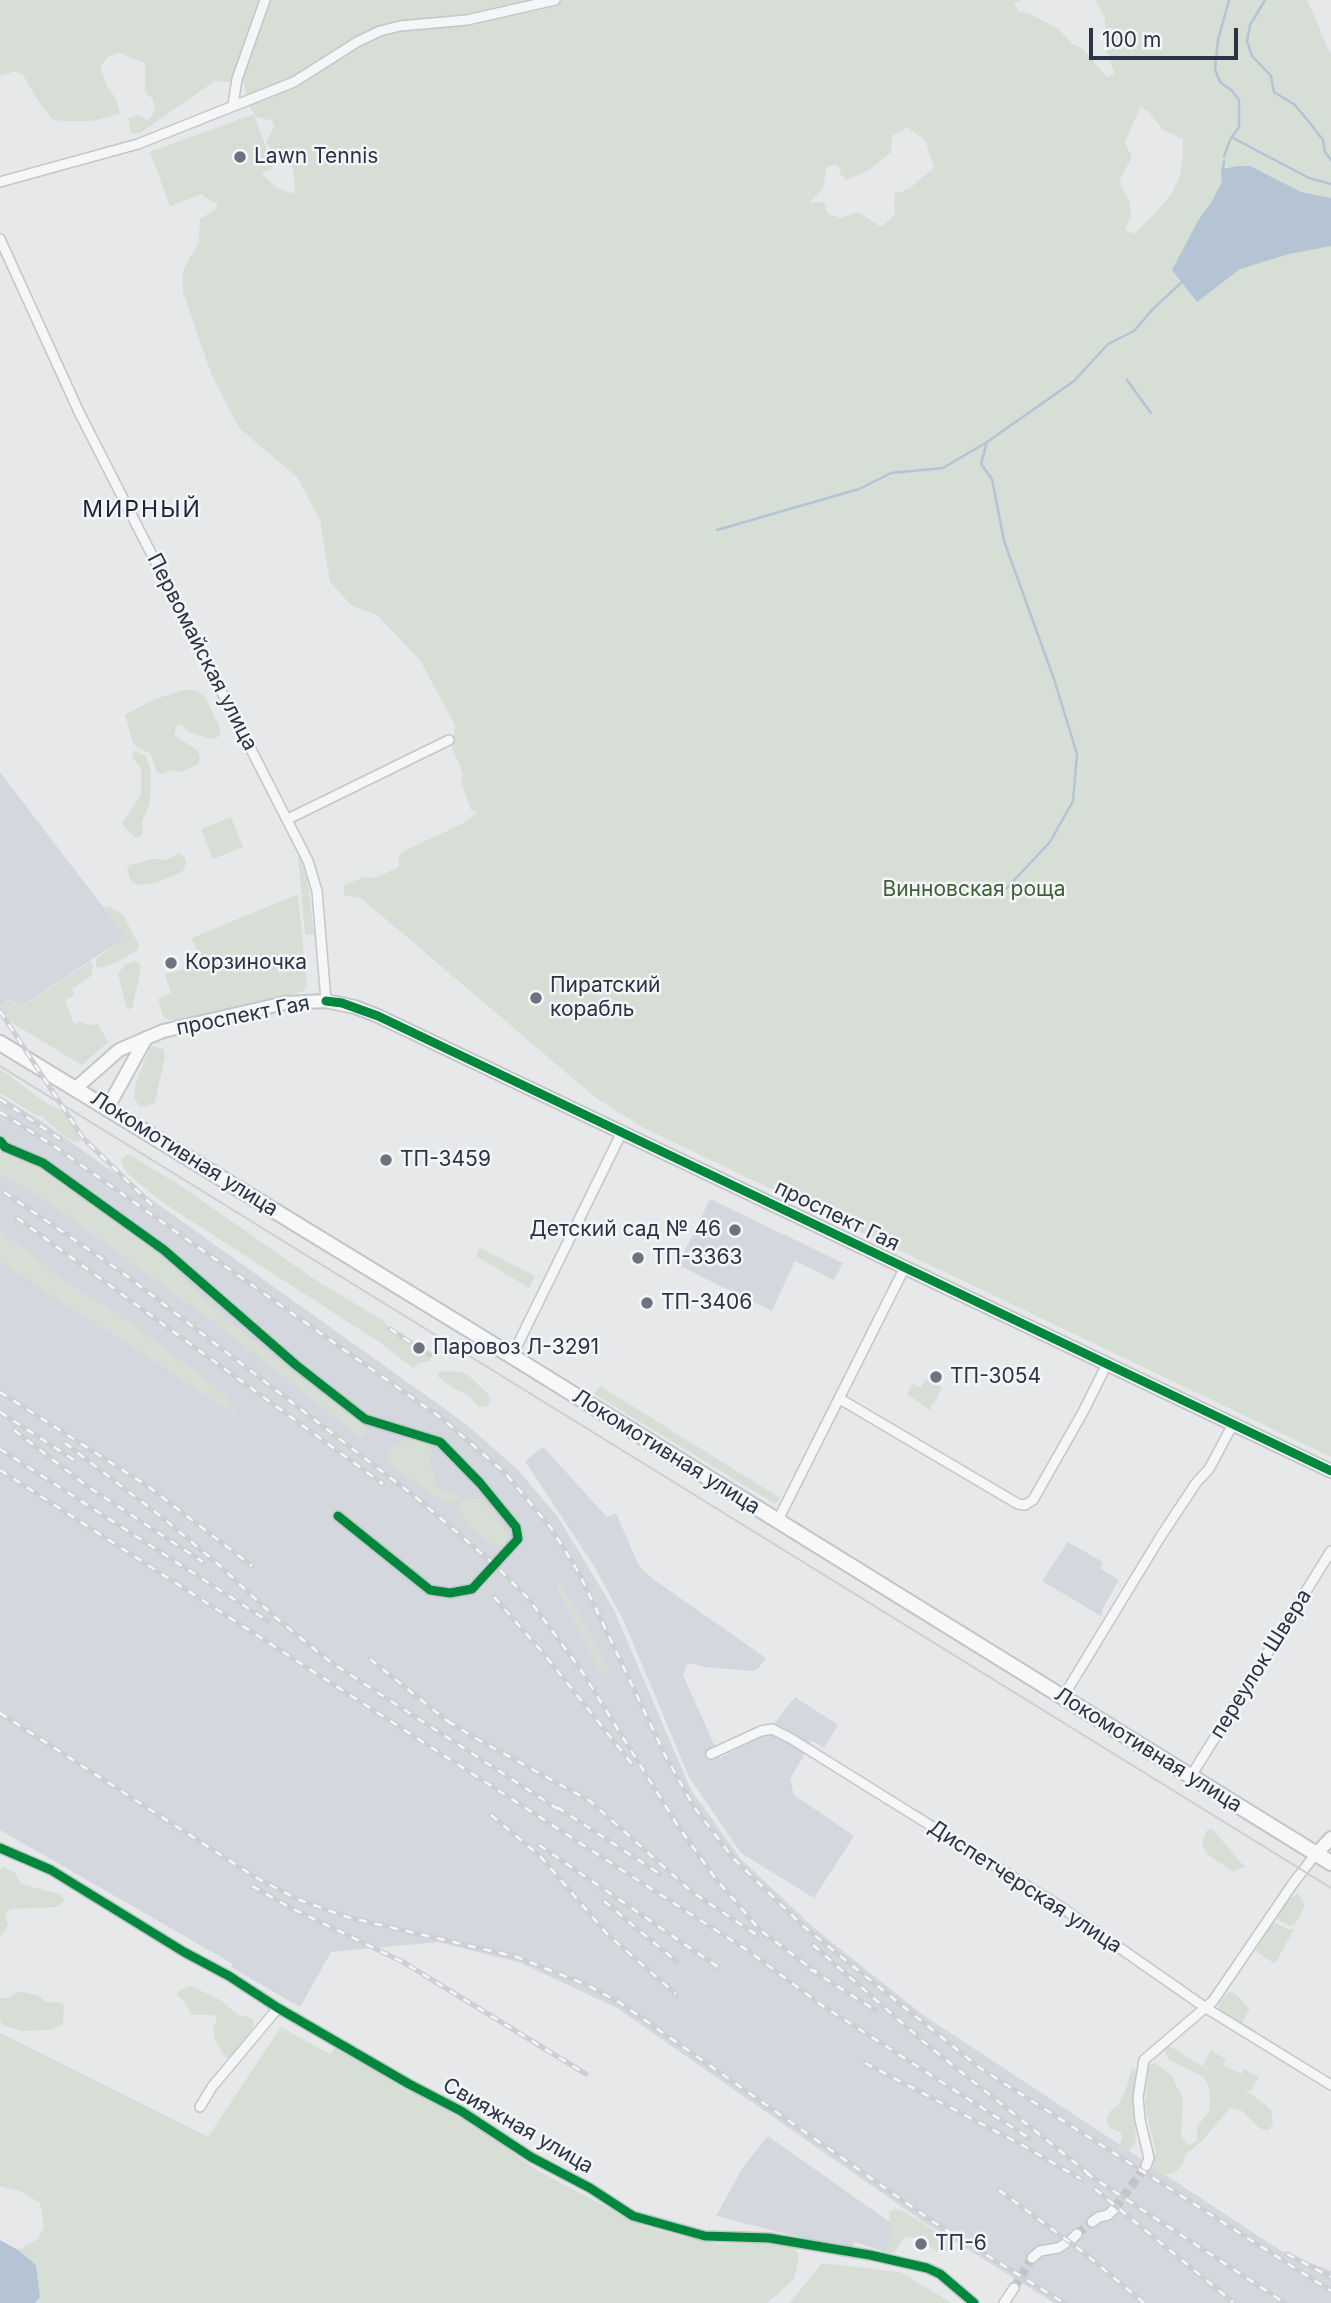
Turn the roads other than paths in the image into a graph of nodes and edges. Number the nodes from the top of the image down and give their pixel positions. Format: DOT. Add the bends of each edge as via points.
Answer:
graph roads {
  1 [pos="265,0"];
  2 [pos="555,0"];
  3 [pos="233,104"];
  4 [pos="0,182"];
  5 [pos="0,239"];
  6 [pos="449,740"];
  7 [pos="288,819"];
  8 [pos="326,1001"];
  9 [pos="146,1038"];
  10 [pos="0,1043"];
  11 [pos="76,1088"];
  12 [pos="108,1107"];
  13 [pos="622,1132"];
  14 [pos="0,1141"];
  15 [pos="905,1267"];
  16 [pos="512,1356"];
  17 [pos="1107,1364"];
  18 [pos="840,1399"];
  19 [pos="1233,1424"];
  20 [pos="1331,1471"];
  21 [pos="338,1516"];
  22 [pos="778,1521"];
  23 [pos="1331,1551"];
  24 [pos="1063,1697"];
  25 [pos="711,1754"];
  26 [pos="1191,1776"];
  27 [pos="1331,1838"];
  28 [pos="0,1848"];
  29 [pos="1316,1854"];
  30 [pos="1331,1863"];
  31 [pos="278,2008"];
  32 [pos="1206,2008"];
  33 [pos="1331,2085"];
  34 [pos="200,2107"];
  35 [pos="1146,2166"];
  36 [pos="1115,2208"];
  37 [pos="1092,2221"];
  38 [pos="1071,2239"];
  39 [pos="1032,2258"];
  40 [pos="1014,2288"];
  41 [pos="974,2303"];
  42 [pos="1004,2303"];
  1 -- 3 [label="street" via="237,79"];
  2 -- 3 [label="street" via="467,20 380,31 293,82"];
  3 -- 4 [label="street" via="138,144"];
  5 -- 7 [label="street, Первомайская улица" via="79,412"];
  6 -- 7 [label="street"];
  7 -- 8 [label="street, Первомайская улица" via="317,888"];
  8 -- 9 [label="main road, проспект Гая" via="285,1003"];
  8 -- 13 [label="main road, проспект Гая" via="378,1016"];
  9 -- 11 [label="main road, проспект Гая" via="119,1050"];
  9 -- 12 [label="main road"];
  10 -- 11 [label="main road, Локомотивная улица"];
  11 -- 12 [label="main road, Локомотивная улица"];
  12 -- 16 [label="main road, Локомотивная улица"];
  13 -- 15 [label="main road, проспект Гая"];
  13 -- 16 [label="street"];
  14 -- 21 [label="street" via="43,1163 164,1250 365,1419 440,1442 516,1527 518,1539 472,1589 450,1593 430,1590"];
  15 -- 17 [label="main road, проспект Гая"];
  15 -- 18 [label="street"];
  16 -- 22 [label="main road, Локомотивная улица"];
  17 -- 18 [label="street" via="1032,1500 1025,1505"];
  17 -- 19 [label="main road, проспект Гая"];
  18 -- 22 [label="street"];
  19 -- 20 [label="main road, проспект Гая"];
  19 -- 24 [label="street"];
  22 -- 24 [label="main road, Локомотивная улица"];
  23 -- 26 [label="street, переулок Швера"];
  24 -- 26 [label="main road, Локомотивная улица"];
  25 -- 32 [label="street, Диспетчерская улица" via="761,1731 772,1729 790,1738 1058,1905"];
  26 -- 29 [label="main road, Локомотивная улица"];
  27 -- 29 [label="main road"];
  28 -- 31 [label="street, Свияжная улица" via="51,1870"];
  29 -- 30 [label="main road, Локомотивная улица"];
  29 -- 32 [label="street"];
  31 -- 34 [label="street"];
  31 -- 41 [label="street, Свияжная улица" via="461,2111 633,2217 705,2236 769,2238 927,2268"];
  32 -- 33 [label="street, Диспетчерская улица"];
  32 -- 35 [label="street" via="1144,2060 1138,2097 1149,2158"];
  36 -- 37 [label="street"];
  38 -- 39 [label="street"];
  40 -- 42 [label="street"];
}
